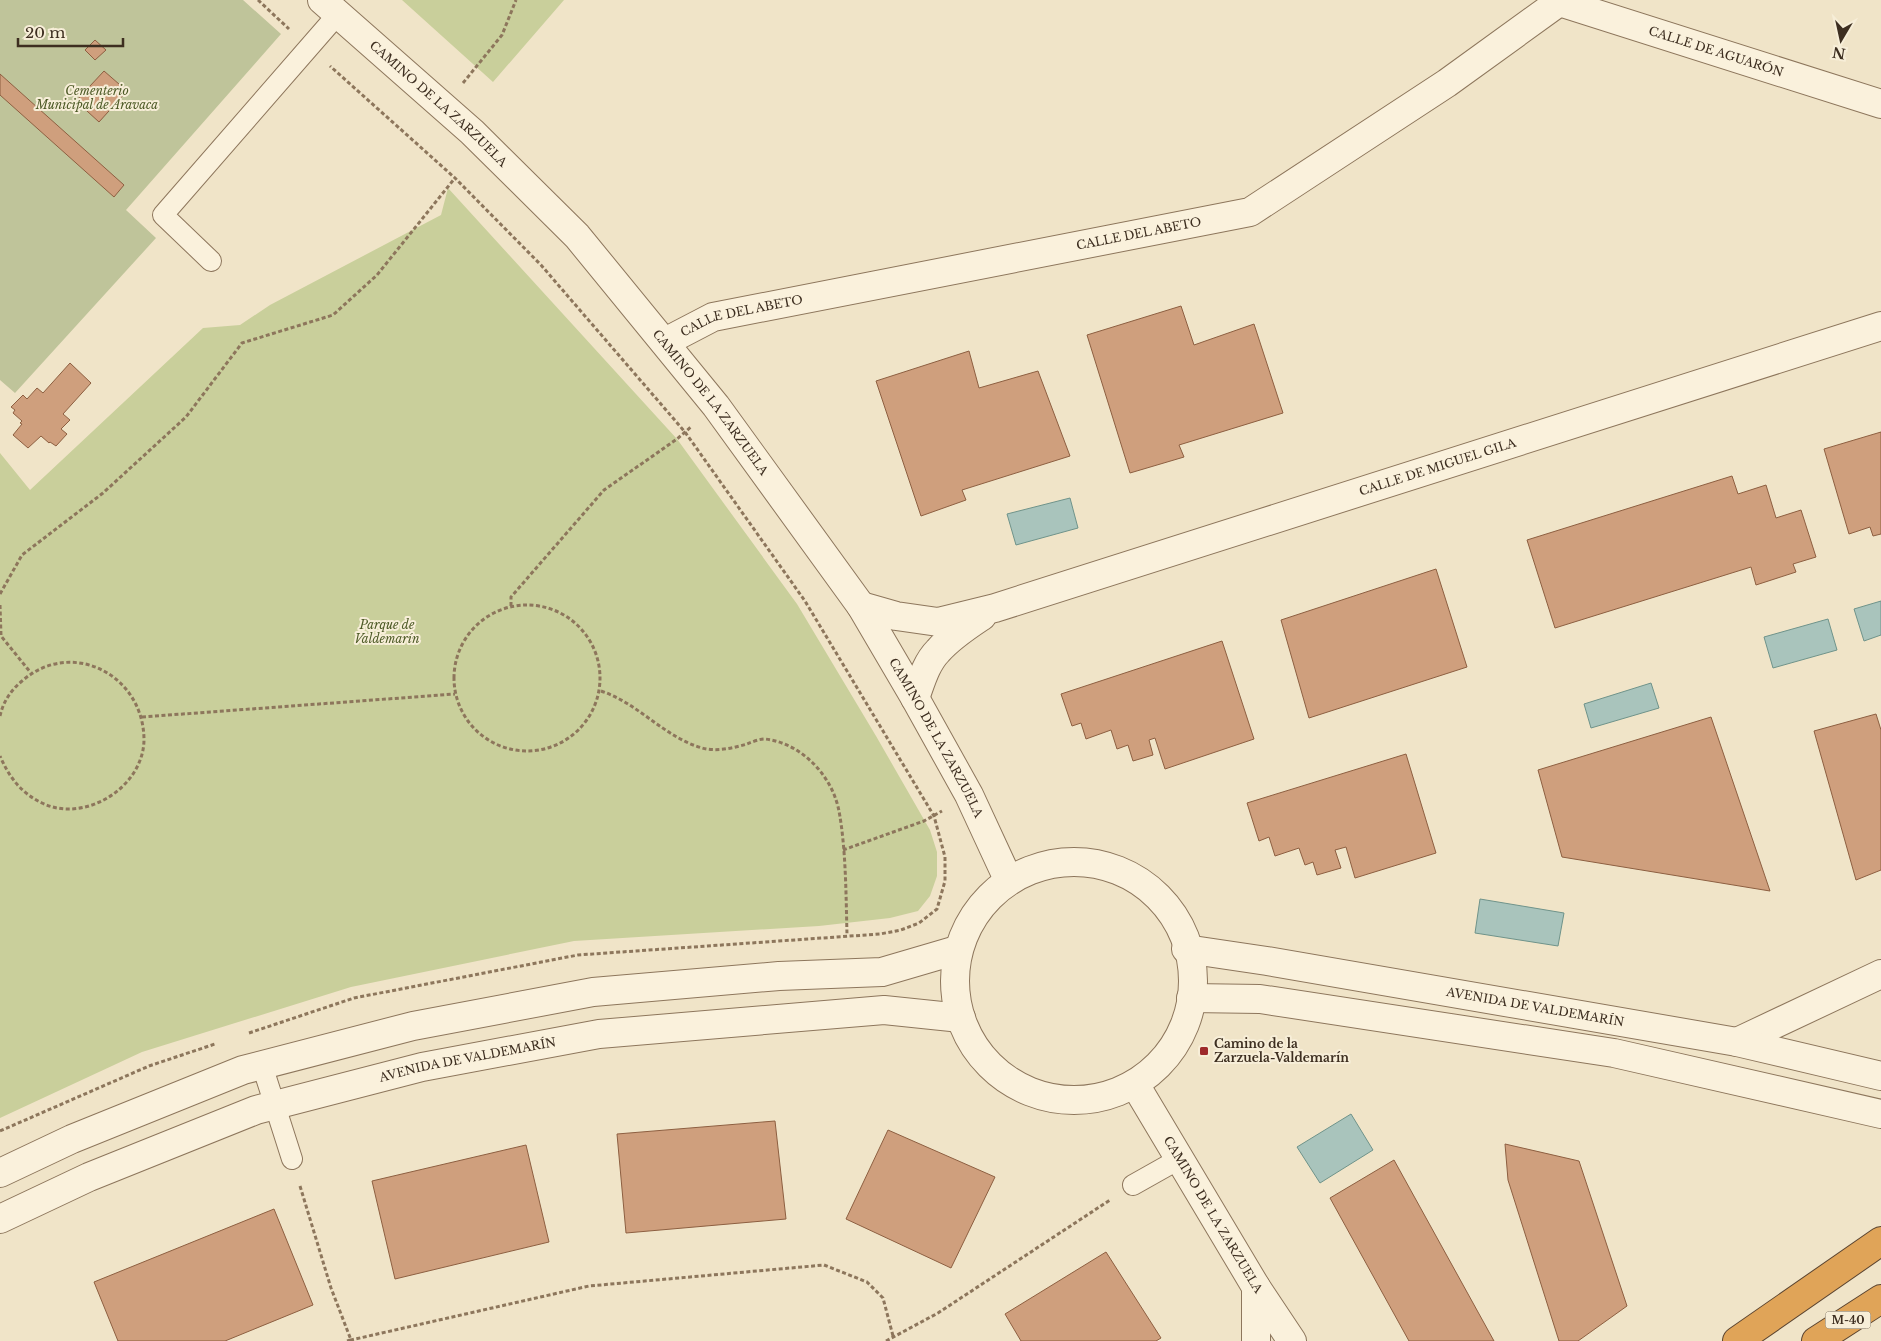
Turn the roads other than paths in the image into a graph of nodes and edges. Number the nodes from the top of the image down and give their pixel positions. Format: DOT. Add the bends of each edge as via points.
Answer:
graph roads {
  1 [pos="1557,1"];
  2 [pos="330,7"];
  3 [pos="1881,104"];
  4 [pos="211,261"];
  5 [pos="1881,326"];
  6 [pos="665,342"];
  7 [pos="861,606"];
  8 [pos="995,608"];
  9 [pos="915,698"];
  10 [pos="1008,877"];
  11 [pos="1186,949"];
  12 [pos="957,950"];
  13 [pos="1878,977"];
  14 [pos="1191,998"];
  15 [pos="961,1018"];
  16 [pos="1737,1042"];
  17 [pos="262,1066"];
  18 [pos="1881,1076"];
  19 [pos="1136,1086"];
  20 [pos="275,1105"];
  21 [pos="1881,1114"];
  22 [pos="1181,1158"];
  23 [pos="292,1159"];
  24 [pos="0,1173"];
  25 [pos="1133,1185"];
  26 [pos="0,1219"];
  27 [pos="1881,1241"];
  28 [pos="1256,1287"];
  29 [pos="1881,1299"];
  30 [pos="1256,1341"];
  31 [pos="1292,1341"];
  32 [pos="1737,1341"];
  33 [pos="1816,1341"];
  1 -- 3 [label="street, CALLE DE AGUARÓN"];
  1 -- 6 [label="street, CALLE DEL ABETO" via="1447,83 1250,212 713,317"];
  2 -- 4 [label="lane" via="309,47 163,214"];
  2 -- 6 [label="street, CAMINO DE LA ZARZUELA" via="472,132 577,236"];
  5 -- 8 [label="street, CALLE DE MIGUEL GILA"];
  6 -- 7 [label="street, CAMINO DE LA ZARZUELA" via="716,406"];
  7 -- 8 [label="street, CALLE DE MIGUEL GILA" via="896,616 938,622"];
  7 -- 9 [label="street, CAMINO DE LA ZARZUELA"];
  8 -- 9 [label="street, CALLE DE MIGUEL GILA" via="963,628 937,651"];
  9 -- 10 [label="street, CAMINO DE LA ZARZUELA" via="969,795"];
  10 -- 11 [label="street" via="1067,859 1128,873 1174,915"];
  10 -- 12 [label="street" via="975,908"];
  11 -- 14 [label="street" via="1194,973"];
  11 -- 16 [label="street, AVENIDA DE VALDEMARÍN"];
  12 -- 15 [label="street"];
  12 -- 17 [label="street" via="882,972 779,976 593,992 413,1026"];
  13 -- 16 [label="street"];
  14 -- 19 [label="street" via="1190,1017 1170,1056"];
  14 -- 21 [label="street" via="1260,998 1614,1053"];
  15 -- 19 [label="street" via="982,1055 1003,1075 1031,1092 1062,1099 1097,1100"];
  15 -- 20 [label="street, AVENIDA DE VALDEMARÍN" via="884,1010 599,1034 422,1067"];
  16 -- 18 [label="street, AVENIDA DE VALDEMARÍN"];
  17 -- 20 [label="lane"];
  17 -- 24 [label="street" via="243,1070 72,1139"];
  19 -- 22 [label="street, CAMINO DE LA ZARZUELA"];
  20 -- 23 [label="lane"];
  20 -- 26 [label="street, AVENIDA DE VALDEMARÍN" via="89,1177"];
  22 -- 25 [label="lane"];
  22 -- 28 [label="street, CAMINO DE LA ZARZUELA"];
  27 -- 32 [label="highway"];
  28 -- 30 [label="street"];
  28 -- 31 [label="street, CAMINO DE LA ZARZUELA"];
  29 -- 33 [label="highway, M-40"];
}
